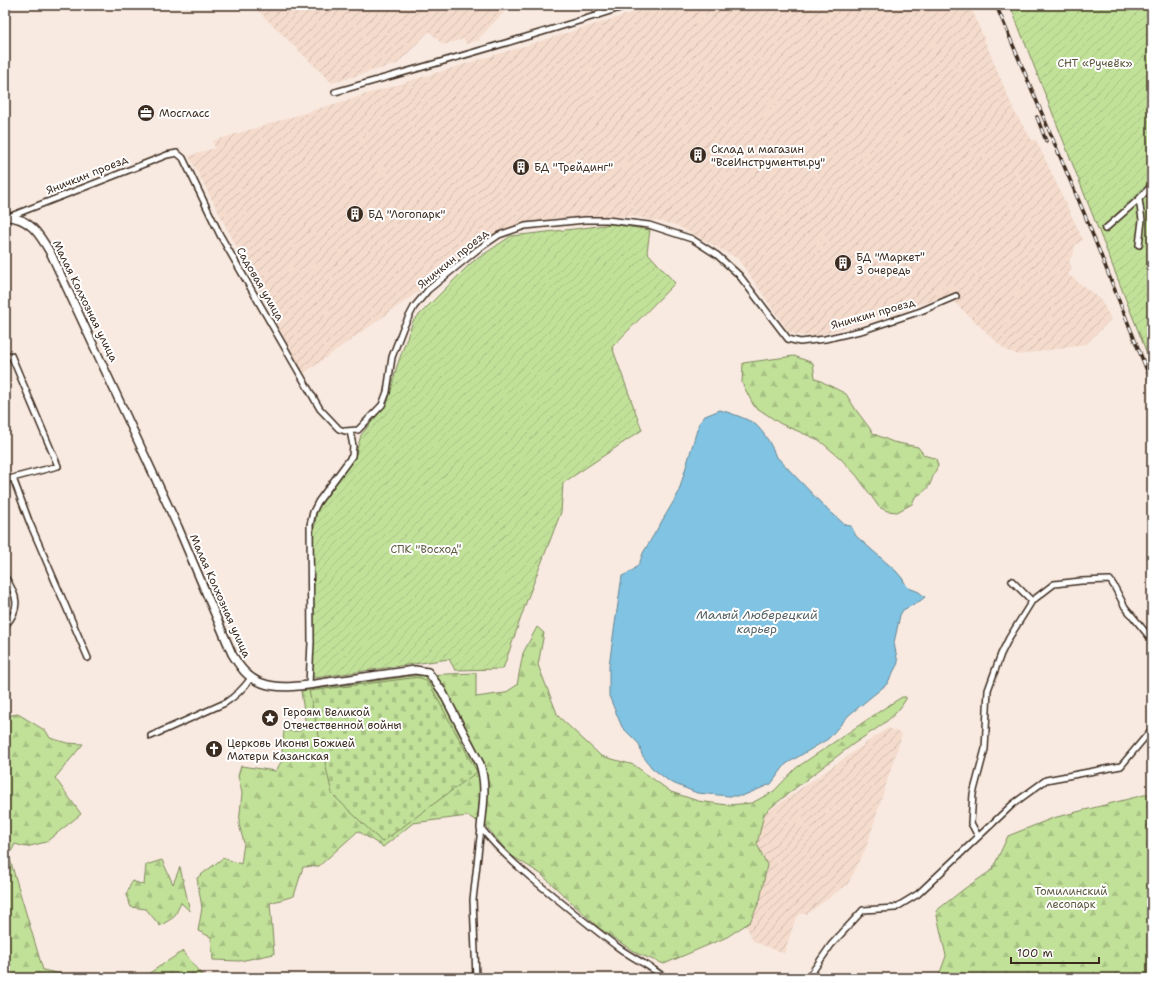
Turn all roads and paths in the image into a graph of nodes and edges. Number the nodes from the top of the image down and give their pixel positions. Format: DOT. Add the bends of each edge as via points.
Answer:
graph roads {
  1 [pos="604,5"];
  2 [pos="627,5"];
  3 [pos="597,16"];
  4 [pos="335,92"];
  5 [pos="177,153"];
  6 [pos="1152,185"];
  7 [pos="1139,199"];
  8 [pos="8,216"];
  9 [pos="1106,229"];
  10 [pos="1139,245"];
  11 [pos="956,296"];
  12 [pos="5,357"];
  13 [pos="350,431"];
  14 [pos="13,478"];
  15 [pos="5,480"];
  16 [pos="5,577"];
  17 [pos="1012,582"];
  18 [pos="1032,601"];
  19 [pos="5,626"];
  20 [pos="1152,640"];
  21 [pos="88,658"];
  22 [pos="251,678"];
  23 [pos="309,684"];
  24 [pos="1152,728"];
  25 [pos="151,736"];
  26 [pos="481,828"];
  27 [pos="978,836"];
  28 [pos="476,978"];
  29 [pos="665,978"];
  30 [pos="808,978"];
  1 -- 3 [label="street"];
  2 -- 3 [label="street"];
  3 -- 4 [label="street"];
  5 -- 8 [label="street, Яничкин проезд"];
  5 -- 13 [label="street, Садовая улица" via="184,158 220,235 320,409 339,429"];
  6 -- 7 [label="street"];
  7 -- 9 [label="street"];
  7 -- 10 [label="street" via="1142,220"];
  8 -- 22 [label="street, Малая Колхозная улица" via="28,222 40,235 51,254 178,527 232,654 241,669"];
  11 -- 13 [label="street, Яничкин проезд" via="864,330 800,342 788,340 739,275 717,255 692,239 649,225 606,220 525,226 499,236 477,250 428,290 414,307 403,328 392,357 387,392 382,405 358,430"];
  12 -- 14 [label="street" via="11,355 58,466"];
  13 -- 23 [label="street" via="354,446 352,456 318,502 310,525"];
  14 -- 15 [label="street"];
  14 -- 21 [label="street"];
  16 -- 19 [label="street" via="16,595 14,613"];
  17 -- 18 [label="street"];
  18 -- 20 [label="street" via="1054,584 1110,580 1125,607"];
  18 -- 27 [label="street" via="1001,654 988,690 985,749 973,794 971,823"];
  22 -- 23 [label="street, Малая Колхозная улица" via="263,684 280,686"];
  22 -- 25 [label="street" via="240,693 225,703"];
  23 -- 26 [label="street, Малая Колхозная улица" via="415,670 428,672 442,691 480,764 485,787"];
  24 -- 27 [label="street" via="1121,766 1046,780 1013,804"];
  26 -- 28 [label="street" via="473,900"];
  26 -- 29 [label="street" via="501,852 585,922 621,950"];
  27 -- 30 [label="street" via="918,894 895,908 863,910 831,945"];
}
